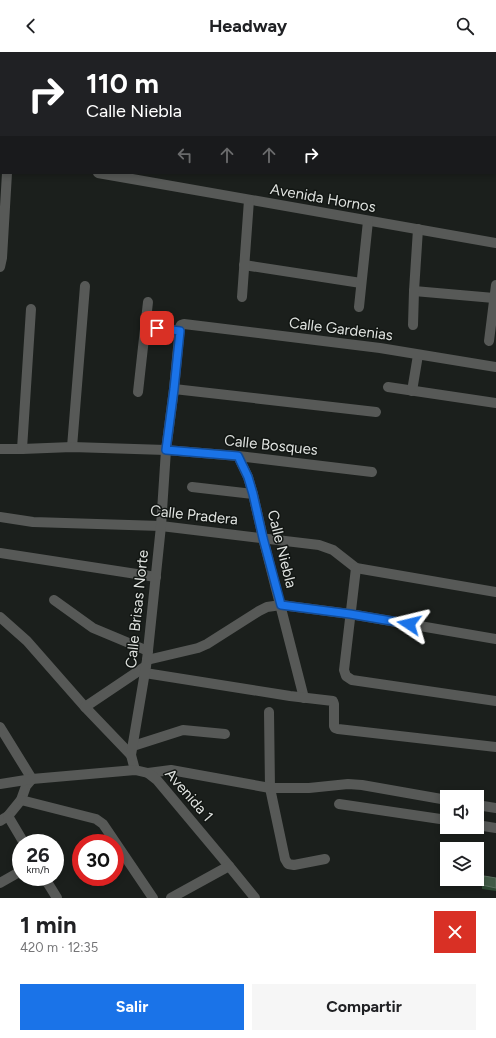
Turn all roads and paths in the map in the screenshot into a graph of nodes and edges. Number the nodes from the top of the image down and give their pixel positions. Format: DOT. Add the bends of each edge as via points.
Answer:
graph roads {
  1 [pos="7,174"];
  2 [pos="104,174"];
  3 [pos="3,190"];
  4 [pos="249,200"];
  5 [pos="368,221"];
  6 [pos="418,230"];
  7 [pos="496,243"];
  8 [pos="244,265"];
  9 [pos="0,267"];
  10 [pos="361,284"];
  11 [pos="496,285"];
  12 [pos="85,286"];
  13 [pos="414,290"];
  14 [pos="242,297"];
  15 [pos="494,298"];
  16 [pos="148,302"];
  17 [pos="359,307"];
  18 [pos="31,309"];
  19 [pos="413,325"];
  20 [pos="145,326"];
  21 [pos="180,328"];
  22 [pos="489,341"];
  23 [pos="418,355"];
  24 [pos="496,367"];
  25 [pos="388,387"];
  26 [pos="174,389"];
  27 [pos="412,390"];
  28 [pos="138,392"];
  29 [pos="496,403"];
  30 [pos="376,412"];
  31 [pos="72,447"];
  32 [pos="0,449"];
  33 [pos="22,449"];
  34 [pos="166,450"];
  35 [pos="238,456"];
  36 [pos="372,472"];
  37 [pos="192,487"];
  38 [pos="253,494"];
  39 [pos="0,517"];
  40 [pos="161,526"];
  41 [pos="263,538"];
  42 [pos="0,552"];
  43 [pos="356,568"];
  44 [pos="156,577"];
  45 [pos="496,592"];
  46 [pos="54,600"];
  47 [pos="281,605"];
  48 [pos="350,614"];
  49 [pos="0,617"];
  50 [pos="496,639"];
  51 [pos="147,662"];
  52 [pos="304,698"];
  53 [pos="496,702"];
  54 [pos="85,708"];
  55 [pos="269,712"];
  56 [pos="0,727"];
  57 [pos="225,734"];
  58 [pos="496,747"];
  59 [pos="132,750"];
  60 [pos="135,770"];
  61 [pos="148,773"];
  62 [pos="32,779"];
  63 [pos="0,784"];
  64 [pos="270,788"];
  65 [pos="440,799"];
  66 [pos="21,800"];
  67 [pos="339,804"];
  68 [pos="484,806"];
  69 [pos="496,808"];
  70 [pos="4,818"];
  71 [pos="440,819"];
  72 [pos="484,826"];
  73 [pos="496,828"];
  74 [pos="17,834"];
  75 [pos="325,859"];
  76 [pos="229,866"];
  77 [pos="12,876"];
  78 [pos="0,883"];
  79 [pos="50,886"];
  80 [pos="57,898"];
  81 [pos="153,898"];
  82 [pos="171,898"];
  83 [pos="255,898"];
  1 -- 3 [label="street"];
  2 -- 4 [label="street, Avenida Hornos"];
  3 -- 9 [label="street"];
  4 -- 5 [label="street, Avenida Hornos"];
  4 -- 8 [label="street"];
  5 -- 6 [label="street, Avenida Hornos"];
  5 -- 10 [label="street"];
  6 -- 7 [label="street, Avenida Hornos"];
  6 -- 13 [label="street"];
  8 -- 10 [label="street"];
  8 -- 14 [label="street"];
  10 -- 17 [label="street"];
  11 -- 15 [label="street"];
  12 -- 31 [label="street"];
  13 -- 15 [label="street"];
  13 -- 19 [label="street"];
  15 -- 22 [label="street"];
  16 -- 20 [label="street"];
  18 -- 33 [label="street"];
  20 -- 21 [label="street, Calle Gardenias"];
  20 -- 28 [label="street"];
  21 -- 23 [label="street, Calle Gardenias" via="184,324"];
  21 -- 26 [label="street, Calle Brisas Norte"];
  23 -- 24 [label="street, Calle Gardenias"];
  23 -- 27 [label="street"];
  25 -- 27 [label="street"];
  26 -- 30 [label="street"];
  26 -- 34 [label="street, Calle Brisas Norte"];
  27 -- 29 [label="street"];
  31 -- 33 [label="street, Calle Bosques"];
  31 -- 34 [label="street, Calle Bosques"];
  32 -- 33 [label="street, Calle Bosques"];
  34 -- 35 [label="street, Calle Bosques"];
  34 -- 40 [label="street, Calle Brisas Norte"];
  35 -- 36 [label="street, Calle Bosques"];
  35 -- 38 [label="street, Calle Niebla"];
  37 -- 38 [label="street"];
  38 -- 41 [label="street, Calle Niebla"];
  39 -- 40 [label="street, Calle Pradera" via="33,522"];
  40 -- 41 [label="street, Calle Pradera"];
  40 -- 44 [label="street, Calle Brisas Norte"];
  41 -- 43 [label="street, Calle Pradera" via="319,544 333,550"];
  41 -- 47 [label="street, Calle Niebla"];
  42 -- 44 [label="street"];
  43 -- 45 [label="street, Calle Pradera"];
  43 -- 48 [label="street"];
  44 -- 51 [label="street, Calle Brisas Norte"];
  46 -- 51 [label="street"];
  47 -- 48 [label="street"];
  47 -- 51 [label="street" via="259,611 198,648"];
  47 -- 52 [label="street, Calle Niebla"];
  48 -- 50 [label="street"];
  48 -- 53 [label="street" via="344,670 346,676 352,680"];
  49 -- 54 [label="street" via="27,642"];
  51 -- 52 [label="street"];
  51 -- 54 [label="street"];
  51 -- 59 [label="street, Calle Brisas Norte"];
  52 -- 58 [label="street" via="333,701 334,726 338,730"];
  54 -- 59 [label="street"];
  55 -- 64 [label="street"];
  56 -- 62 [label="street"];
  57 -- 59 [label="street" via="183,730"];
  59 -- 60 [label="street, Calle Brisas Norte"];
  60 -- 61 [label="street, Avenida 1"];
  60 -- 62 [label="street, Avenida 1"];
  61 -- 64 [label="street" via="171,770"];
  61 -- 76 [label="street, Avenida 1" via="157,780"];
  62 -- 63 [label="street, Avenida 1"];
  62 -- 66 [label="street" via="26,786"];
  64 -- 65 [label="street" via="348,784"];
  64 -- 75 [label="street" via="288,864"];
  66 -- 70 [label="street"];
  66 -- 81 [label="street" via="96,819 103,824"];
  67 -- 71 [label="street"];
  68 -- 69 [label="street"];
  70 -- 74 [label="street"];
  72 -- 73 [label="street"];
  76 -- 82 [label="street"];
  76 -- 83 [label="street, Avenida 1"];
  77 -- 78 [label="street"];
  79 -- 80 [label="street"];
}
